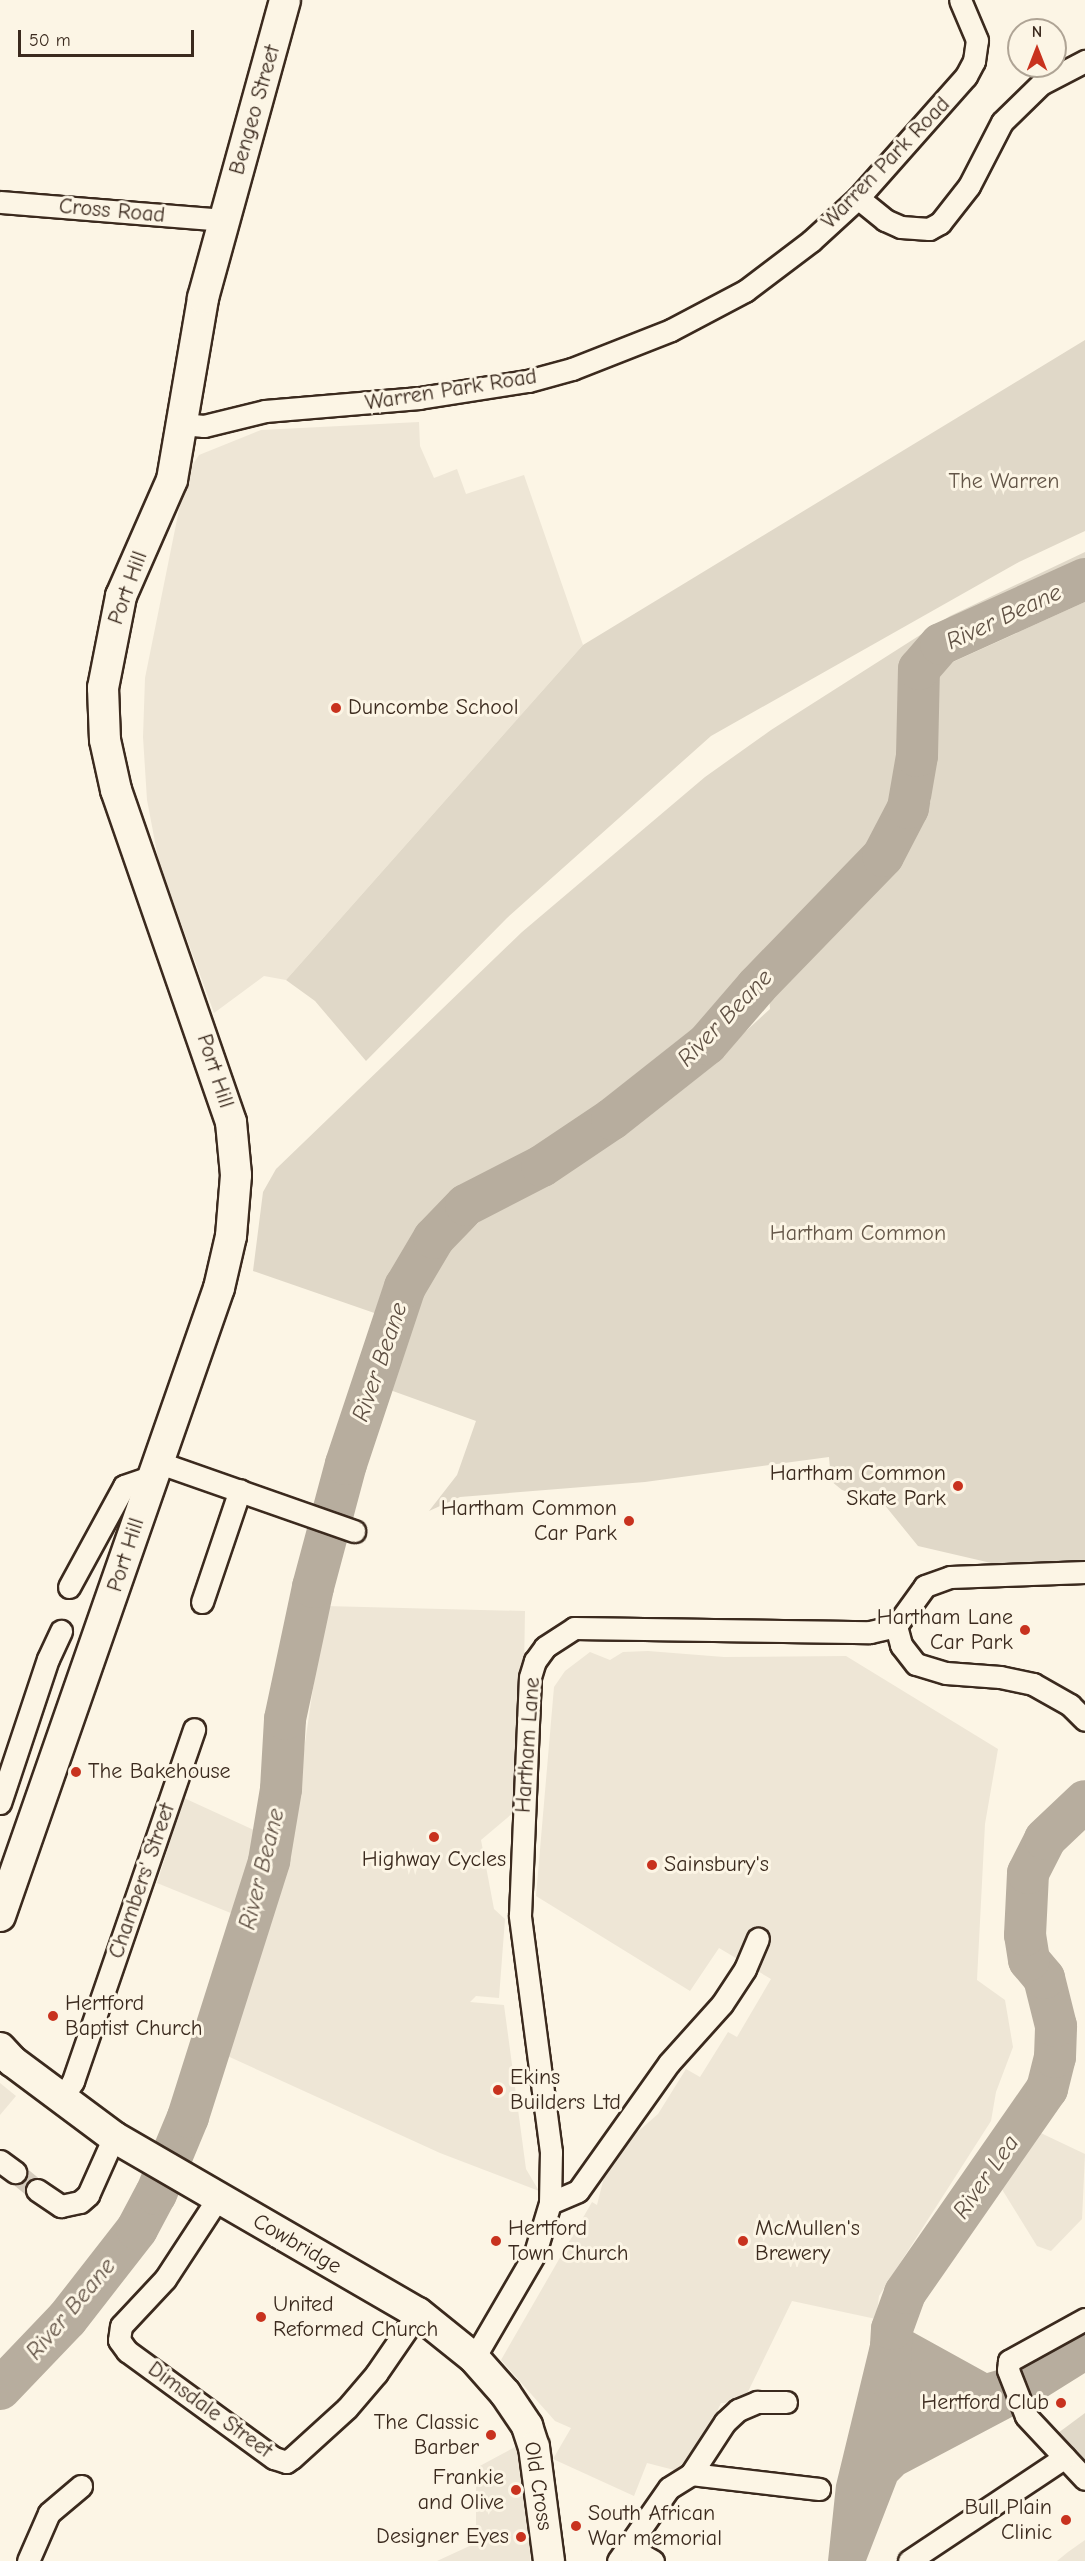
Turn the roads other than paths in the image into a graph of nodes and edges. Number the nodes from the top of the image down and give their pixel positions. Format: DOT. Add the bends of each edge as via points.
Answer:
graph roads {
  1 [pos="285,0"];
  2 [pos="960,0"];
  3 [pos="1085,61"];
  4 [pos="858,198"];
  5 [pos="0,202"];
  6 [pos="223,220"];
  7 [pos="182,424"];
  8 [pos="155,1469"];
  9 [pos="240,1490"];
  10 [pos="354,1531"];
  11 [pos="1085,1572"];
  12 [pos="69,1587"];
  13 [pos="202,1602"];
  14 [pos="896,1626"];
  15 [pos="61,1631"];
  16 [pos="1085,1720"];
  17 [pos="194,1729"];
  18 [pos="0,1803"];
  19 [pos="0,1916"];
  20 [pos="758,1939"];
  21 [pos="0,2048"];
  22 [pos="61,2099"];
  23 [pos="124,2143"];
  24 [pos="37,2190"];
  25 [pos="218,2198"];
  26 [pos="550,2203"];
  27 [pos="418,2313"];
  28 [pos="1085,2319"];
  29 [pos="474,2358"];
  30 [pos="786,2402"];
  31 [pos="1065,2457"];
  32 [pos="691,2474"];
  33 [pos="1085,2480"];
  34 [pos="81,2486"];
  35 [pos="819,2489"];
  36 [pos="623,2554"];
  37 [pos="913,2560"];
  38 [pos="28,2561"];
  39 [pos="549,2561"];
  40 [pos="654,2561"];
  1 -- 6 [label="main road, Bengeo Street"];
  2 -- 4 [label="street, Warren Park Road" via="976,40 974,61 951,95"];
  3 -- 4 [label="street" via="1041,84 1002,122 969,186 940,223 929,228 901,227 885,220"];
  4 -- 7 [label="street, Warren Park Road" via="811,241 745,291 670,330 572,369 474,391 265,411 204,426"];
  5 -- 6 [label="street, Cross Road"];
  6 -- 7 [label="main road, Port Hill" via="203,298"];
  7 -- 8 [label="main road, Port Hill" via="172,480 121,596 103,688 105,740 116,790 231,1122 236,1175 231,1236 219,1288"];
  8 -- 9 [label="street"];
  8 -- 12 [label="street" via="124,1486"];
  8 -- 19 [label="main road, Port Hill"];
  9 -- 10 [label="street"];
  9 -- 13 [label="street"];
  11 -- 14 [label="street" via="950,1577 925,1586"];
  14 -- 16 [label="street" via="902,1645 916,1664 946,1673 1033,1684 1070,1705"];
  14 -- 26 [label="street, Hartham Lane" via="870,1632 574,1628 545,1647 535,1661 530,1677 520,1915 551,2152"];
  15 -- 18 [label="street"];
  17 -- 22 [label="street, Chambers' Street" via="76,2070"];
  20 -- 26 [label="street" via="745,1970 722,2004 669,2063 578,2191"];
  21 -- 22 [label="main road, Cowbridge"];
  22 -- 23 [label="main road, Cowbridge"];
  23 -- 24 [label="street" via="80,2202 61,2206"];
  23 -- 25 [label="main road, Cowbridge"];
  25 -- 27 [label="main road, Cowbridge"];
  25 -- 27 [label="street, Dimsdale Street" via="165,2279 121,2326 119,2340 266,2453 286,2462 347,2408"];
  26 -- 29 [label="street, Hartham Lane" via="534,2253"];
  27 -- 29 [label="main road, Cowbridge"];
  28 -- 31 [label="street" via="1009,2361 1009,2374 1026,2416"];
  29 -- 39 [label="main road, Old Cross" via="506,2393 527,2426 534,2446"];
  30 -- 32 [label="street" via="757,2402 738,2410 725,2422"];
  31 -- 33 [label="street"];
  31 -- 37 [label="street"];
  32 -- 35 [label="street"];
  32 -- 36 [label="street" via="669,2488"];
  34 -- 38 [label="street" via="49,2512"];
  36 -- 40 [label="street"];
}
